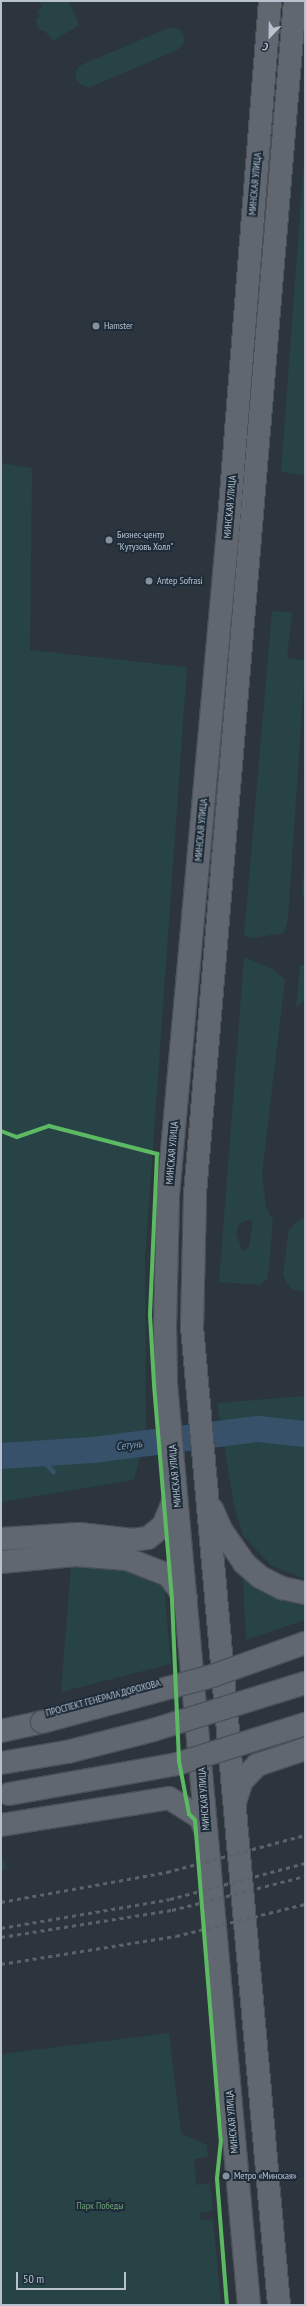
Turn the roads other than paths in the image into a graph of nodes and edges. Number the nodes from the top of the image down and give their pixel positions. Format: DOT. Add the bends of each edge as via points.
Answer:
graph roads {
  1 [pos="270,1"];
  2 [pos="295,1"];
  3 [pos="205,1492"];
  4 [pos="176,1493"];
  5 [pos="1,1539"];
  6 [pos="1,1562"];
  7 [pos="305,1593"];
  8 [pos="187,1602"];
  9 [pos="305,1643"];
  10 [pos="305,1683"];
  11 [pos="42,1722"];
  12 [pos="1,1724"];
  13 [pos="305,1724"];
  14 [pos="1,1731"];
  15 [pos="305,1749"];
  16 [pos="1,1763"];
  17 [pos="1,1795"];
  18 [pos="233,1809"];
  19 [pos="1,1825"];
  20 [pos="206,1833"];
  21 [pos="249,2305"];
  22 [pos="279,2305"];
  1 -- 4 [label="main road, МИНСКАЯ УЛИЦА" via="229,520 168,1195 166,1384"];
  2 -- 3 [label="main road" via="195,1194 192,1328"];
  3 -- 7 [label="main road" via="222,1531 244,1563 260,1577 282,1588"];
  3 -- 18 [label="main road"];
  4 -- 5 [label="main road" via="163,1526 148,1538 133,1540 80,1534"];
  4 -- 8 [label="main road, МИНСКАЯ УЛИЦА"];
  6 -- 8 [label="main road" via="76,1555 127,1559 168,1575"];
  8 -- 20 [label="main road, МИНСКАЯ УЛИЦА"];
  9 -- 11 [label="main road, ПРОСПЕКТ ГЕНЕРАЛА ДОРОХОВА, bridge" via="205,1678"];
  10 -- 16 [label="main road, bridge" via="160,1728 67,1752"];
  11 -- 12 [label="main road"];
  11 -- 14 [label="main road, ПРОСПЕКТ ГЕНЕРАЛА ДОРОХОВА"];
  13 -- 17 [label="main road, bridge" via="177,1764"];
  15 -- 18 [label="main road" via="262,1762 251,1770 236,1794"];
  18 -- 22 [label="main road"];
  19 -- 20 [label="main road" via="169,1798 200,1817"];
  20 -- 21 [label="main road, МИНСКАЯ УЛИЦА"];
}
